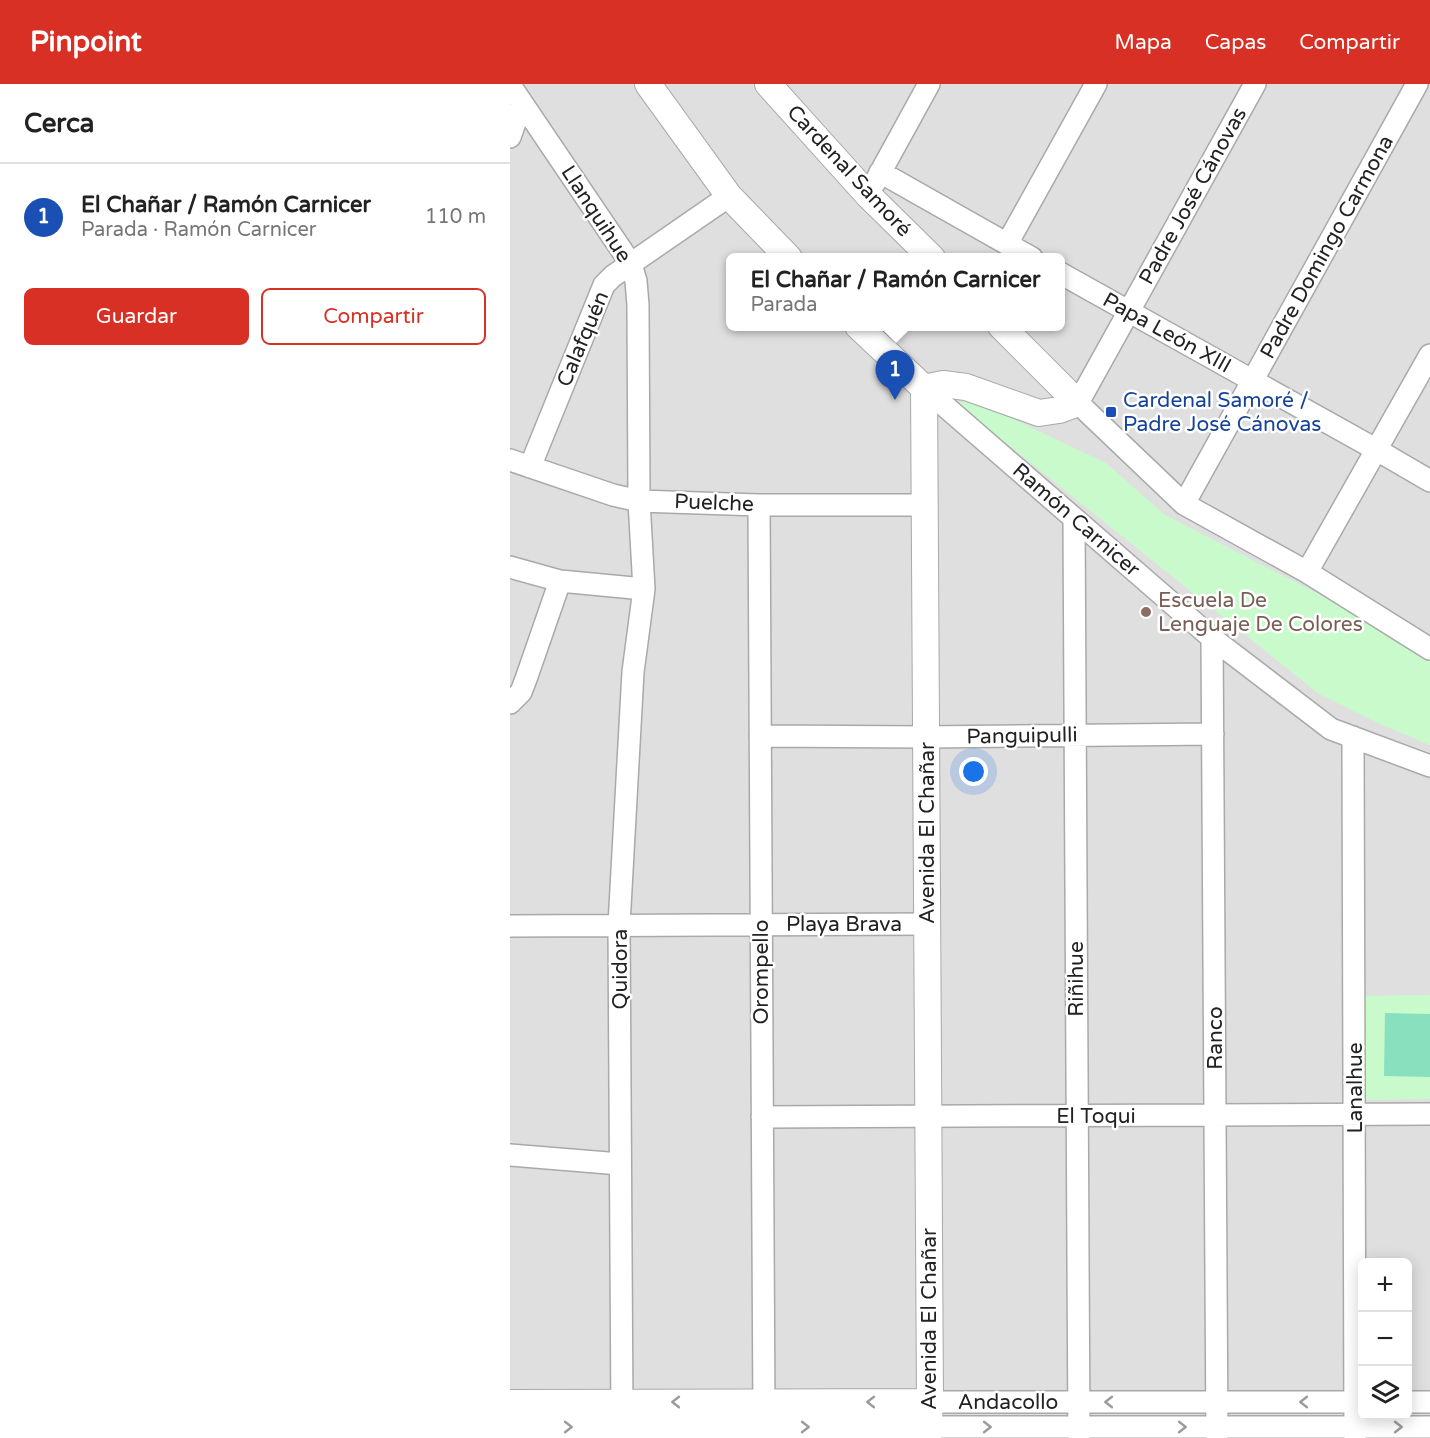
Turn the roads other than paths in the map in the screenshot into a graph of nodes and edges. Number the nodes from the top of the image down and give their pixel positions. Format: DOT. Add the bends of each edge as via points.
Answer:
graph roads {
  1 [pos="648,84"];
  2 [pos="768,84"];
  3 [pos="929,84"];
  4 [pos="1096,84"];
  5 [pos="1255,84"];
  6 [pos="1419,87"];
  7 [pos="516,94"];
  8 [pos="510,137"];
  9 [pos="880,172"];
  10 [pos="868,195"];
  11 [pos="729,196"];
  12 [pos="1007,244"];
  13 [pos="784,253"];
  14 [pos="927,253"];
  15 [pos="1023,253"];
  16 [pos="631,264"];
  17 [pos="1065,276"];
  18 [pos="1129,312"];
  19 [pos="862,331"];
  20 [pos="1005,331"];
  21 [pos="1430,355"];
  22 [pos="1253,380"];
  23 [pos="924,388"];
  24 [pos="1078,403"];
  25 [pos="1377,450"];
  26 [pos="510,460"];
  27 [pos="530,467"];
  28 [pos="1430,481"];
  29 [pos="639,501"];
  30 [pos="1184,504"];
  31 [pos="759,505"];
  32 [pos="925,505"];
  33 [pos="1074,519"];
  34 [pos="510,567"];
  35 [pos="1306,572"];
  36 [pos="560,581"];
  37 [pos="644,589"];
  38 [pos="1212,638"];
  39 [pos="1430,649"];
  40 [pos="510,703"];
  41 [pos="1213,734"];
  42 [pos="760,736"];
  43 [pos="1075,736"];
  44 [pos="926,737"];
  45 [pos="1353,737"];
  46 [pos="1430,766"];
  47 [pos="619,924"];
  48 [pos="761,924"];
  49 [pos="927,924"];
  50 [pos="510,926"];
  51 [pos="1355,1114"];
  52 [pos="1430,1114"];
  53 [pos="1215,1115"];
  54 [pos="1077,1116"];
  55 [pos="762,1117"];
  56 [pos="928,1117"];
  57 [pos="510,1155"];
  58 [pos="620,1164"];
  59 [pos="1358,1366"];
  60 [pos="510,1402"];
  61 [pos="1079,1402"];
  62 [pos="1216,1402"];
  63 [pos="1358,1402"];
  64 [pos="1412,1402"];
  65 [pos="1430,1402"];
  66 [pos="1358,1410"];
  67 [pos="622,1422"];
  68 [pos="764,1422"];
  69 [pos="929,1422"];
  70 [pos="510,1427"];
  71 [pos="1430,1427"];
  72 [pos="1079,1432"];
  73 [pos="1217,1432"];
  74 [pos="1355,1432"];
  1 -- 11 [label="street"];
  2 -- 10 [label="street, Cardenal Samoré"];
  3 -- 9 [label="street"];
  4 -- 12 [label="street"];
  5 -- 18 [label="street, Padre José Cánovas"];
  6 -- 22 [label="street, Padre Domingo Carmona"];
  7 -- 8 [label="street"];
  7 -- 16 [label="street, Llanquihue"];
  9 -- 10 [label="street"];
  9 -- 12 [label="street"];
  10 -- 14 [label="street, Cardenal Samoré"];
  11 -- 13 [label="street"];
  11 -- 16 [label="street, Calafquén"];
  12 -- 15 [label="street"];
  16 -- 27 [label="street, Calafquén" via="604,285"];
  16 -- 29 [label="street, Llanquihue" via="638,305"];
  17 -- 18 [label="street, Papa León XIII"];
  18 -- 22 [label="street, Papa León XIII"];
  18 -- 24 [label="street, Padre José Cánovas"];
  19 -- 23 [label="street, Ramón Carnicer"];
  20 -- 24 [label="street"];
  21 -- 25 [label="street"];
  22 -- 25 [label="street, Papa León XIII"];
  22 -- 30 [label="street, Padre Domingo Carmona"];
  23 -- 24 [label="street" via="943,384 966,387 1039,413"];
  23 -- 32 [label="street, Avenida El Chañar"];
  23 -- 33 [label="street, Ramón Carnicer"];
  24 -- 30 [label="street"];
  25 -- 28 [label="street, Papa León XIII"];
  25 -- 35 [label="street"];
  26 -- 27 [label="street, Puelche"];
  27 -- 29 [label="street, Puelche"];
  29 -- 31 [label="street, Puelche"];
  29 -- 37 [label="street, Quidora"];
  30 -- 35 [label="street"];
  31 -- 32 [label="street, Puelche"];
  31 -- 42 [label="street, Orompello"];
  32 -- 44 [label="street, Avenida El Chañar"];
  33 -- 38 [label="street, Ramón Carnicer"];
  33 -- 43 [label="street, Riñihue"];
  34 -- 36 [label="street"];
  35 -- 39 [label="street"];
  36 -- 37 [label="street"];
  36 -- 40 [label="street" via="521,692"];
  37 -- 47 [label="street, Quidora" via="633,672"];
  38 -- 41 [label="street, Ranco"];
  38 -- 45 [label="street, Ramón Carnicer" via="1331,729"];
  41 -- 43 [label="street, Panguipulli"];
  41 -- 53 [label="street, Ranco"];
  42 -- 44 [label="street, Panguipulli"];
  42 -- 48 [label="street, Orompello"];
  43 -- 44 [label="street, Panguipulli"];
  43 -- 54 [label="street, Riñihue"];
  44 -- 49 [label="street, Avenida El Chañar"];
  45 -- 46 [label="street, Ramón Carnicer"];
  45 -- 51 [label="street, Lanalhue"];
  47 -- 48 [label="street, Playa Brava"];
  47 -- 50 [label="street, Playa Brava"];
  47 -- 58 [label="street, Quidora"];
  48 -- 49 [label="street, Playa Brava"];
  48 -- 55 [label="street, Orompello"];
  49 -- 56 [label="street, Avenida El Chañar"];
  51 -- 52 [label="street, El Toqui"];
  51 -- 53 [label="street, El Toqui"];
  51 -- 59 [label="street, Lanalhue"];
  53 -- 54 [label="street, El Toqui"];
  53 -- 62 [label="street, Ranco"];
  54 -- 56 [label="street, El Toqui"];
  54 -- 61 [label="street, Riñihue"];
  55 -- 56 [label="street, El Toqui"];
  55 -- 68 [label="street, Orompello"];
  56 -- 69 [label="street, Avenida El Chañar"];
  57 -- 58 [label="street"];
  58 -- 67 [label="street, Quidora"];
  60 -- 67 [label="street, Andacollo"];
  62 -- 61 [label="street, Andacollo, one-way"];
  61 -- 69 [label="street, Andacollo"];
  61 -- 72 [label="street, Riñihue"];
  63 -- 62 [label="street, Andacollo, one-way"];
  62 -- 73 [label="street, Ranco"];
  64 -- 65 [label="street"];
  66 -- 74 [label="street, Lanalhue"];
  67 -- 68 [label="street, Andacollo"];
  70 -- 67 [label="street, Andacollo, one-way"];
  68 -- 69 [label="street, Andacollo"];
  69 -- 72 [label="street, Andacollo, one-way"];
  74 -- 71 [label="street, Andacollo, one-way"];
  72 -- 73 [label="street, Andacollo, one-way"];
  73 -- 74 [label="street, Andacollo"];
}
